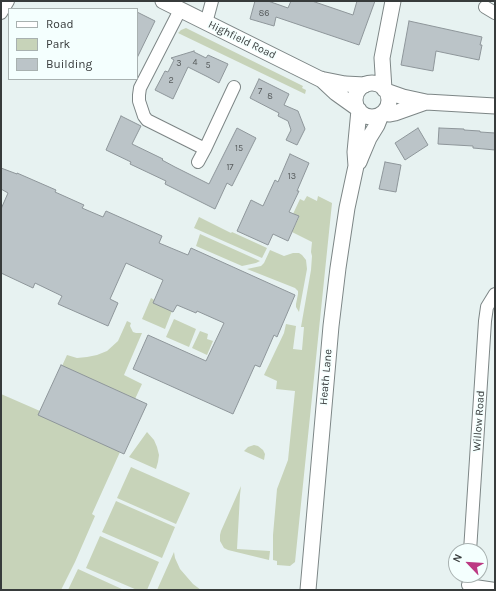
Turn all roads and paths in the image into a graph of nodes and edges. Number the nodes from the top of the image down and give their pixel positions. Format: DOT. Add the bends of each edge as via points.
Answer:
graph roads {
  1 [pos="8,1"];
  2 [pos="163,1"];
  3 [pos="212,1"];
  4 [pos="393,1"];
  5 [pos="180,10"];
  6 [pos="1,13"];
  7 [pos="206,23"];
  8 [pos="382,58"];
  9 [pos="320,79"];
  10 [pos="366,85"];
  11 [pos="234,87"];
  12 [pos="385,90"];
  13 [pos="426,102"];
  14 [pos="495,106"];
  15 [pos="358,109"];
  16 [pos="382,114"];
  17 [pos="205,148"];
  18 [pos="198,162"];
  19 [pos="356,166"];
  20 [pos="495,294"];
  21 [pos="471,543"];
  22 [pos="468,583"];
  23 [pos="495,589"];
  24 [pos="308,590"];
  1 -- 6 [label="street"];
  2 -- 5 [label="street, Highfield Road"];
  3 -- 7 [label="street"];
  4 -- 8 [label="street"];
  5 -- 7 [label="street, Highfield Road"];
  5 -- 17 [label="street" via="140,88 139,101 147,120"];
  7 -- 9 [label="street, Highfield Road"];
  8 -- 10 [label="street"];
  8 -- 12 [label="street"];
  9 -- 10 [label="street, Highfield Road"];
  9 -- 15 [label="street, Highfield Road"];
  10 -- 12 [label="street" via="376,84"];
  10 -- 15 [label="street" via="357,93"];
  11 -- 17 [label="street"];
  12 -- 13 [label="street"];
  12 -- 16 [label="street" via="389,102"];
  13 -- 14 [label="street"];
  13 -- 16 [label="street" via="395,113"];
  15 -- 16 [label="street" via="369,117"];
  15 -- 19 [label="street, Heath Lane"];
  16 -- 19 [label="street, Heath Lane"];
  17 -- 18 [label="street"];
  19 -- 24 [label="street, Heath Lane" via="341,245 332,319"];
  20 -- 21 [label="street, Willow Road" via="487,307 485,321"];
  22 -- 23 [label="street"];
}
